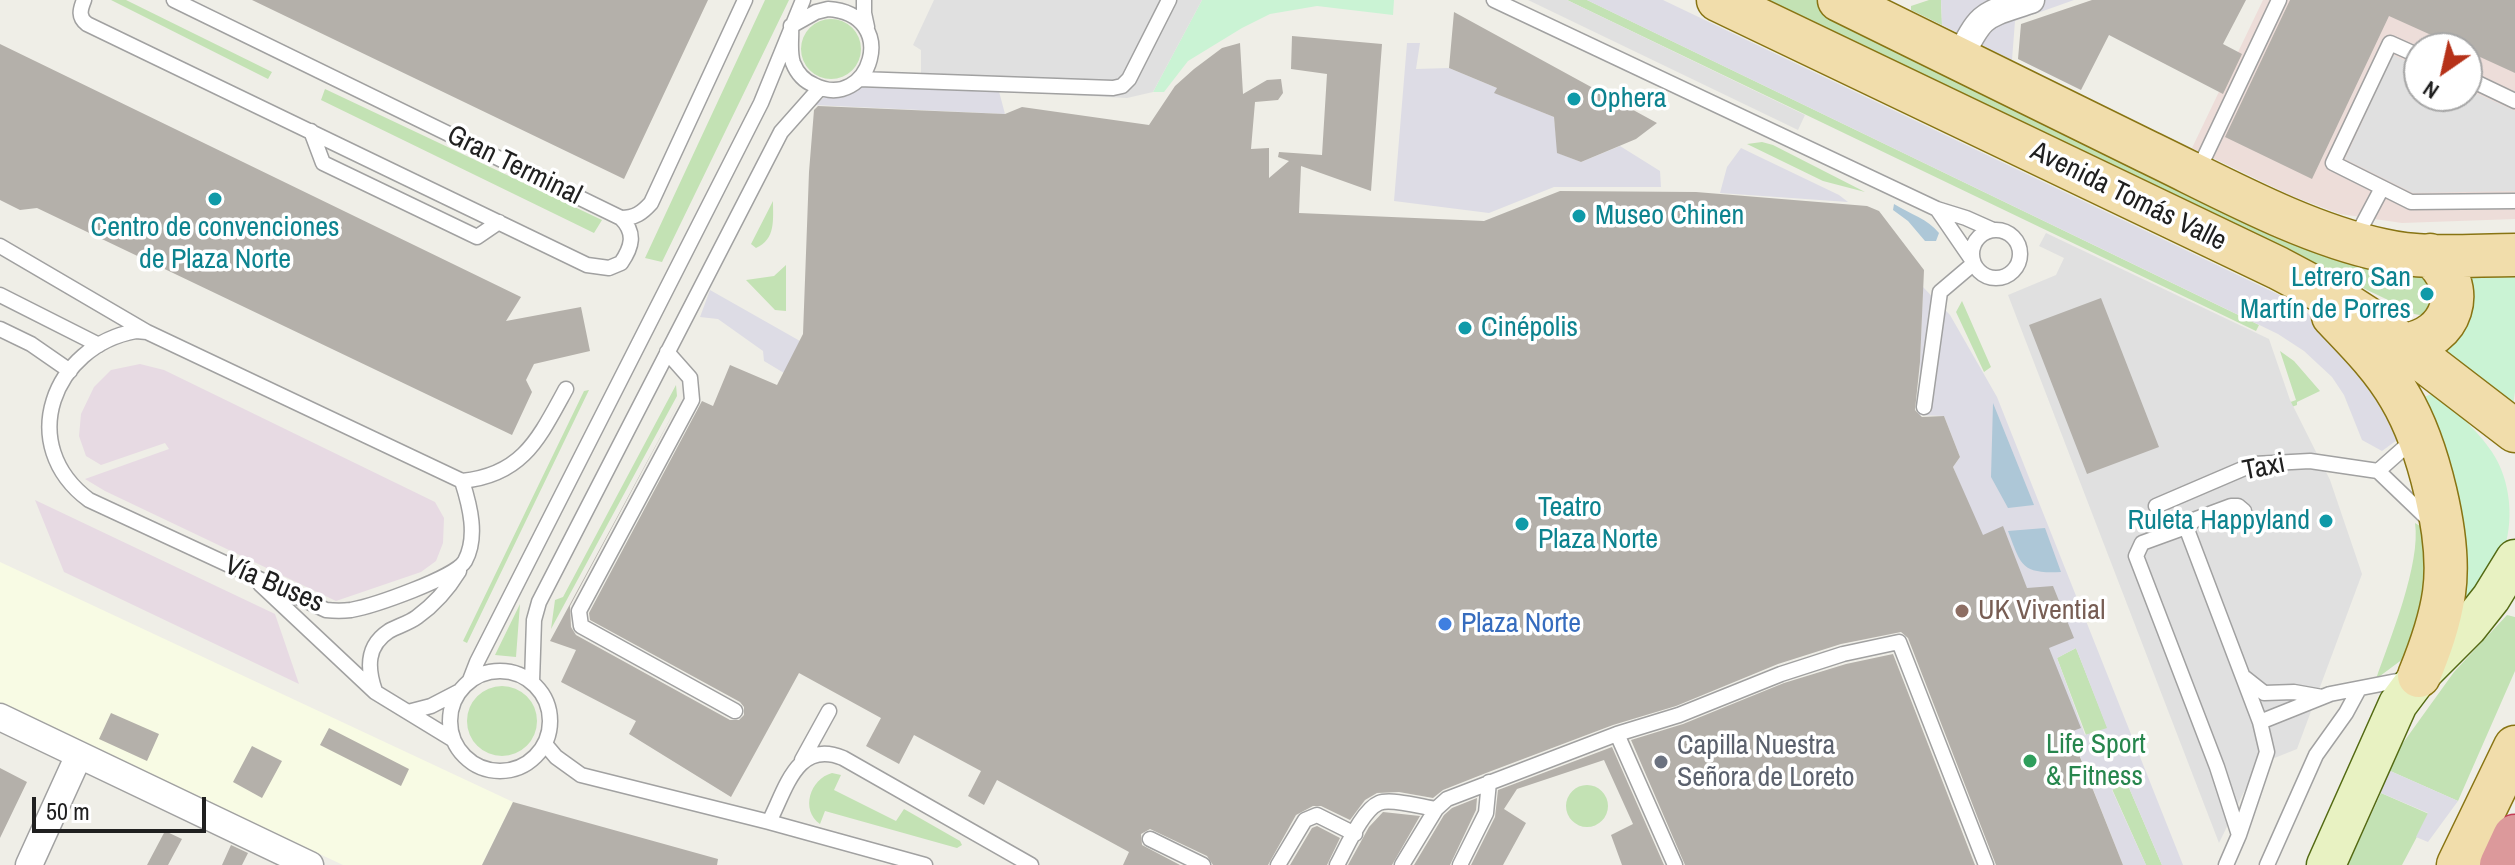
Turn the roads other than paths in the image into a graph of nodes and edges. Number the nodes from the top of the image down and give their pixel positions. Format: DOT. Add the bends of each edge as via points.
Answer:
graph roads {
  1 [pos="84,0"];
  2 [pos="174,0"];
  3 [pos="745,0"];
  4 [pos="803,0"];
  5 [pos="864,0"];
  6 [pos="1169,0"];
  7 [pos="1494,0"];
  8 [pos="1718,0"];
  9 [pos="2031,0"];
  10 [pos="2279,0"];
  11 [pos="1866,4"];
  12 [pos="791,26"];
  13 [pos="870,35"];
  14 [pos="2403,49"];
  15 [pos="1959,59"];
  16 [pos="859,79"];
  17 [pos="2483,86"];
  18 [pos="820,88"];
  19 [pos="2515,101"];
  20 [pos="311,131"];
  21 [pos="2197,175"];
  22 [pos="2382,188"];
  23 [pos="2515,201"];
  24 [pos="1937,209"];
  25 [pos="621,218"];
  26 [pos="499,222"];
  27 [pos="1993,230"];
  28 [pos="2353,243"];
  29 [pos="0,246"];
  30 [pos="2430,255"];
  31 [pos="2515,255"];
  32 [pos="1973,262"];
  33 [pos="2278,268"];
  34 [pos="0,295"];
  35 [pos="0,329"];
  36 [pos="147,332"];
  37 [pos="99,345"];
  38 [pos="2403,345"];
  39 [pos="667,352"];
  40 [pos="70,371"];
  41 [pos="566,389"];
  42 [pos="1924,407"];
  43 [pos="2414,427"];
  44 [pos="2515,431"];
  45 [pos="2378,471"];
  46 [pos="462,481"];
  47 [pos="2156,506"];
  48 [pos="2244,511"];
  49 [pos="2186,527"];
  50 [pos="2443,532"];
  51 [pos="2515,559"];
  52 [pos="464,562"];
  53 [pos="251,576"];
  54 [pos="2242,676"];
  55 [pos="2419,676"];
  56 [pos="470,680"];
  57 [pos="532,682"];
  58 [pos="2359,689"];
  59 [pos="375,692"];
  60 [pos="458,692"];
  61 [pos="2322,697"];
  62 [pos="735,711"];
  63 [pos="829,711"];
  64 [pos="408,712"];
  65 [pos="0,717"];
  66 [pos="2260,722"];
  67 [pos="1617,734"];
  68 [pos="452,739"];
  69 [pos="545,744"];
  70 [pos="2515,747"];
  71 [pos="79,755"];
  72 [pos="802,760"];
  73 [pos="1489,782"];
  74 [pos="1436,809"];
  75 [pos="769,822"];
  76 [pos="1355,834"];
  77 [pos="2239,835"];
  78 [pos="2515,837"];
  79 [pos="1150,839"];
  80 [pos="29,865"];
  81 [pos="310,865"];
  82 [pos="925,865"];
  83 [pos="1031,865"];
  84 [pos="1203,865"];
  85 [pos="1278,865"];
  86 [pos="1337,865"];
  87 [pos="1402,865"];
  88 [pos="1460,865"];
  89 [pos="1675,865"];
  90 [pos="1986,865"];
  91 [pos="2226,865"];
  92 [pos="2267,865"];
  93 [pos="2326,865"];
  94 [pos="2458,865"];
  95 [pos="2502,865"];
  1 -- 20 [label="lane" via="80,13 87,24"];
  2 -- 25 [label="lane, Gran Terminal"];
  3 -- 25 [label="lane" via="651,203 638,215"];
  4 -- 12 [label="lane"];
  5 -- 13 [label="lane"];
  6 -- 16 [label="lane" via="1122,86"];
  7 -- 24 [label="lane"];
  8 -- 33 [label="main road, Avenida Tomás Valle"];
  9 -- 15 [label="street" via="1983,18"];
  10 -- 21 [label="lane"];
  11 -- 15 [label="main road, Avenida Tomás Valle"];
  12 -- 13 [label="lane" via="816,12 841,10 853,15"];
  12 -- 18 [label="lane" via="794,64 800,75"];
  12 -- 56 [label="lane" via="761,103"];
  13 -- 16 [label="lane" via="871,59"];
  14 -- 22 [label="lane" via="2390,43 2333,163"];
  15 -- 21 [label="main road, Avenida Tomás Valle"];
  16 -- 18 [label="lane" via="848,87"];
  17 -- 19 [label="lane"];
  18 -- 39 [label="lane" via="781,132"];
  20 -- 26 [label="lane"];
  20 -- 26 [label="lane" via="323,163 337,170 477,237"];
  21 -- 28 [label="main road, Avenida Tomás Valle"];
  22 -- 23 [label="lane" via="2417,203"];
  22 -- 28 [label="lane"];
  24 -- 27 [label="lane"];
  24 -- 32 [label="lane"];
  25 -- 26 [label="lane" via="632,241 621,263 609,268 587,265"];
  27 -- 32 [label="lane" via="1978,237"];
  27 -- 32 [label="lane" via="2015,239 2020,254 2016,268 1997,279 1981,274"];
  28 -- 30 [label="main road, Avenida Tomás Valle"];
  29 -- 36 [label="lane"];
  30 -- 31 [label="main road, Avenida Tomás Valle"];
  30 -- 38 [label="main road" via="2449,279 2450,310 2433,335"];
  32 -- 42 [label="lane" via="1940,292"];
  33 -- 38 [label="main road, Avenida Tomás Valle" via="2342,302"];
  33 -- 43 [label="main road" via="2364,349 2400,396"];
  34 -- 37 [label="lane"];
  35 -- 40 [label="lane"];
  36 -- 37 [label="lane, Vía Buses" via="124,333"];
  36 -- 46 [label="lane"];
  37 -- 40 [label="lane, Vía Buses"];
  38 -- 44 [label="main road, Avenida Tomás Valle"];
  39 -- 57 [label="lane" via="539,602"];
  39 -- 62 [label="lane" via="690,378 692,400 579,611 581,626"];
  40 -- 53 [label="lane, Vía Buses" via="53,403 48,435 68,482 89,500"];
  41 -- 46 [label="lane" via="520,459 497,474"];
  43 -- 45 [label="lane" via="2405,447"];
  43 -- 50 [label="main road"];
  45 -- 47 [label="lane, Taxi" via="2310,461 2254,464"];
  45 -- 50 [label="lane"];
  46 -- 52 [label="lane" via="471,520"];
  48 -- 49 [label="lane" via="2231,506"];
  49 -- 54 [label="lane"];
  49 -- 77 [label="lane" via="2142,543 2136,556"];
  50 -- 55 [label="main road" via="2444,593"];
  51 -- 55 [label="main road" via="2468,627"];
  52 -- 53 [label="lane, Vía Buses" via="436,581 339,611 315,606"];
  52 -- 59 [label="lane" via="434,604 388,632 372,649"];
  53 -- 59 [label="lane"];
  54 -- 61 [label="lane" via="2264,693"];
  54 -- 66 [label="lane"];
  55 -- 58 [label="lane"];
  55 -- 93 [label="main road" via="2398,704"];
  56 -- 57 [label="lane" via="501,671"];
  56 -- 60 [label="lane"];
  57 -- 69 [label="lane" via="549,711"];
  58 -- 61 [label="lane"];
  58 -- 92 [label="lane" via="2316,755"];
  59 -- 64 [label="lane"];
  60 -- 64 [label="lane"];
  60 -- 68 [label="lane" via="451,706"];
  61 -- 66 [label="lane"];
  63 -- 72 [label="lane"];
  64 -- 68 [label="lane"];
  65 -- 71 [label="street"];
  66 -- 77 [label="lane" via="2267,752"];
  67 -- 73 [label="lane"];
  67 -- 89 [label="lane"];
  67 -- 90 [label="lane" via="1781,674 1899,642"];
  68 -- 69 [label="lane" via="473,764 506,772 536,757"];
  69 -- 75 [label="lane" via="581,775"];
  70 -- 94 [label="main road"];
  71 -- 80 [label="street"];
  71 -- 81 [label="street"];
  72 -- 75 [label="lane"];
  72 -- 83 [label="lane" via="830,752"];
  73 -- 74 [label="lane"];
  73 -- 88 [label="lane" via="1486,813"];
  74 -- 76 [label="lane" via="1378,803"];
  74 -- 87 [label="lane"];
  75 -- 82 [label="lane"];
  76 -- 85 [label="lane" via="1317,815 1311,817"];
  76 -- 86 [label="lane"];
  77 -- 91 [label="lane"];
  78 -- 95 [label="highway"];
  79 -- 84 [label="lane"];
}
